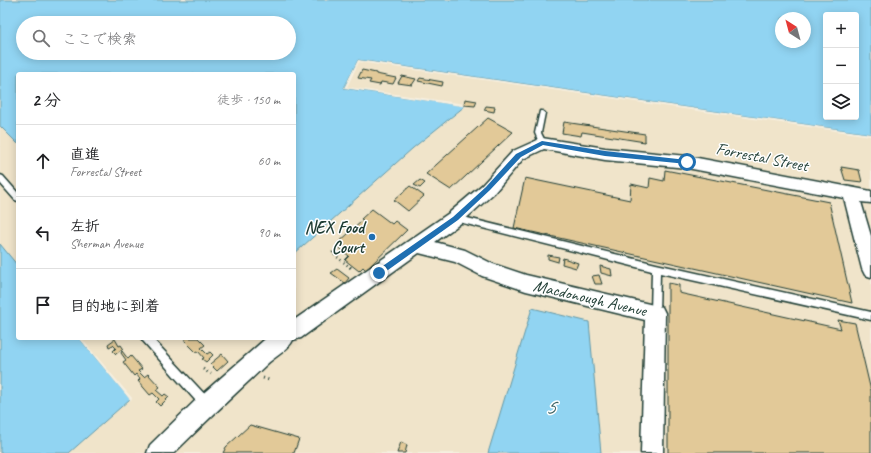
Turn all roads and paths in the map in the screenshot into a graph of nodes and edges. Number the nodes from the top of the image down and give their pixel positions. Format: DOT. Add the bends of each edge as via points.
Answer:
graph roads {
  1 [pos="542,113"];
  2 [pos="546,143"];
  3 [pos="0,178"];
  4 [pos="851,194"];
  5 [pos="16,196"];
  6 [pos="871,197"];
  7 [pos="455,218"];
  8 [pos="417,245"];
  9 [pos="339,247"];
  10 [pos="656,268"];
  11 [pos="871,269"];
  12 [pos="358,274"];
  13 [pos="655,313"];
  14 [pos="871,316"];
  15 [pos="296,330"];
  16 [pos="148,340"];
  17 [pos="281,340"];
  18 [pos="207,405"];
  19 [pos="158,453"];
  20 [pos="652,453"];
  1 -- 2 [label="lane" via="538,133"];
  2 -- 4 [label="street, Forrestal Street" via="605,154 687,162"];
  2 -- 7 [label="street" via="518,155 488,189"];
  3 -- 5 [label="lane"];
  4 -- 6 [label="street, Forrestal Street"];
  4 -- 11 [label="street"];
  7 -- 8 [label="street"];
  7 -- 10 [label="lane"];
  8 -- 13 [label="street, Macdonough Avenue" via="458,255 488,270 526,283"];
  8 -- 15 [label="street"];
  9 -- 12 [label="path" via="332,253"];
  10 -- 13 [label="lane"];
  10 -- 14 [label="lane"];
  13 -- 20 [label="street, Macdonough Avenue"];
  16 -- 18 [label="lane"];
  17 -- 18 [label="street"];
  18 -- 19 [label="street"];
}
